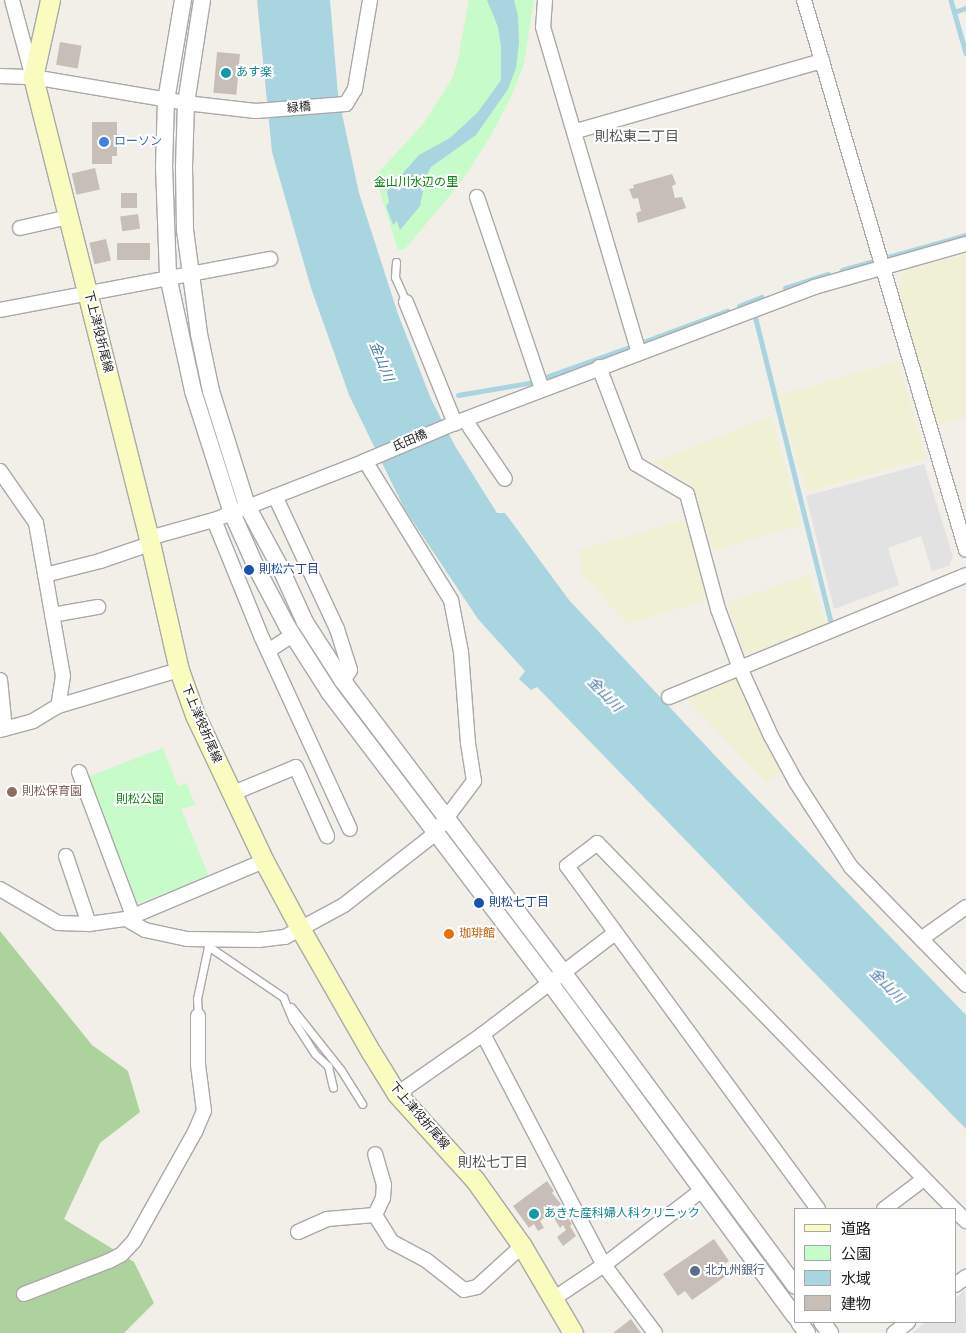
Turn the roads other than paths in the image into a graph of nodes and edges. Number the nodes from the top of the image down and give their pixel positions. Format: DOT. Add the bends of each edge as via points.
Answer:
graph roads {
  1 [pos="12,0"];
  2 [pos="50,0"];
  3 [pos="183,0"];
  4 [pos="202,0"];
  5 [pos="370,0"];
  6 [pos="545,0"];
  7 [pos="804,0"];
  8 [pos="822,60"];
  9 [pos="0,76"];
  10 [pos="33,77"];
  11 [pos="166,100"];
  12 [pos="186,104"];
  13 [pos="576,131"];
  14 [pos="477,196"];
  15 [pos="69,217"];
  16 [pos="20,228"];
  17 [pos="966,244"];
  18 [pos="270,259"];
  19 [pos="396,262"];
  20 [pos="882,268"];
  21 [pos="190,273"];
  22 [pos="168,276"];
  23 [pos="89,294"];
  24 [pos="406,302"];
  25 [pos="0,310"];
  26 [pos="639,353"];
  27 [pos="600,368"];
  28 [pos="542,389"];
  29 [pos="457,422"];
  30 [pos="368,459"];
  31 [pos="1,476"];
  32 [pos="505,479"];
  33 [pos="276,496"];
  34 [pos="247,506"];
  35 [pos="232,513"];
  36 [pos="214,520"];
  37 [pos="150,541"];
  38 [pos="966,550"];
  39 [pos="45,575"];
  40 [pos="966,575"];
  41 [pos="98,606"];
  42 [pos="52,615"];
  43 [pos="293,635"];
  44 [pos="268,651"];
  45 [pos="740,668"];
  46 [pos="179,670"];
  47 [pos="0,680"];
  48 [pos="343,681"];
  49 [pos="669,697"];
  50 [pos="58,706"];
  51 [pos="2,730"];
  52 [pos="79,772"];
  53 [pos="231,794"];
  54 [pos="446,818"];
  55 [pos="350,829"];
  56 [pos="435,833"];
  57 [pos="327,836"];
  58 [pos="66,856"];
  59 [pos="264,861"];
  60 [pos="0,889"];
  61 [pos="966,906"];
  62 [pos="129,918"];
  63 [pos="89,924"];
  64 [pos="300,930"];
  65 [pos="615,933"];
  66 [pos="921,939"];
  67 [pos="209,943"];
  68 [pos="563,972"];
  69 [pos="550,983"];
  70 [pos="966,985"];
  71 [pos="283,997"];
  72 [pos="198,1016"];
  73 [pos="483,1034"];
  74 [pos="333,1087"];
  75 [pos="397,1094"];
  76 [pos="362,1104"];
  77 [pos="375,1154"];
  78 [pos="924,1179"];
  79 [pos="702,1190"];
  80 [pos="817,1208"];
  81 [pos="885,1208"];
  82 [pos="952,1208"];
  83 [pos="956,1212"];
  84 [pos="375,1215"];
  85 [pos="966,1221"];
  86 [pos="298,1232"];
  87 [pos="522,1246"];
  88 [pos="604,1265"];
  89 [pos="966,1276"];
  90 [pos="956,1284"];
  91 [pos="794,1285"];
  92 [pos="24,1294"];
  93 [pos="553,1299"];
  94 [pos="794,1315"];
  95 [pos="907,1323"];
  96 [pos="573,1333"];
  97 [pos="655,1333"];
  98 [pos="894,1333"];
  1 -- 10 [label="street"];
  2 -- 10 [label="main road, 下上津役折尾線"];
  3 -- 11 [label="street"];
  4 -- 12 [label="street"];
  5 -- 12 [label="street, 緑橋" via="355,89 346,104 256,112"];
  6 -- 13 [label="street" via="543,27"];
  7 -- 8 [label="street"];
  8 -- 13 [label="street"];
  8 -- 20 [label="street"];
  9 -- 10 [label="street, 緑橋"];
  10 -- 11 [label="street, 緑橋"];
  10 -- 15 [label="main road, 下上津役折尾線"];
  11 -- 12 [label="street, 緑橋"];
  11 -- 22 [label="street" via="164,166"];
  12 -- 21 [label="street" via="185,230"];
  13 -- 26 [label="street"];
  14 -- 28 [label="street"];
  15 -- 16 [label="street"];
  15 -- 23 [label="main road, 下上津役折尾線"];
  17 -- 20 [label="street, 氏田橋"];
  18 -- 21 [label="street"];
  19 -- 24 [label="lane" via="395,276"];
  20 -- 26 [label="street, 氏田橋" via="814,287"];
  20 -- 38 [label="street"];
  21 -- 22 [label="street"];
  21 -- 34 [label="street" via="211,392"];
  22 -- 23 [label="street"];
  22 -- 35 [label="street" via="193,391"];
  23 -- 25 [label="street"];
  23 -- 37 [label="main road, 下上津役折尾線"];
  24 -- 29 [label="street"];
  26 -- 27 [label="street, 氏田橋"];
  27 -- 28 [label="street, 氏田橋"];
  27 -- 45 [label="street" via="636,464 687,494 718,609"];
  28 -- 29 [label="street, 氏田橋"];
  29 -- 30 [label="street, 氏田橋"];
  29 -- 32 [label="street"];
  30 -- 33 [label="street, 氏田橋"];
  30 -- 54 [label="street" via="451,600 461,652 474,781"];
  31 -- 39 [label="street" via="36,523"];
  33 -- 34 [label="street, 氏田橋"];
  33 -- 48 [label="street" via="337,629 350,670"];
  34 -- 35 [label="street, 氏田橋"];
  34 -- 48 [label="street" via="305,622"];
  35 -- 36 [label="street, 氏田橋"];
  35 -- 43 [label="street" via="258,571"];
  36 -- 37 [label="street, 氏田橋"];
  36 -- 44 [label="street"];
  37 -- 39 [label="street, 氏田橋" via="100,561"];
  37 -- 46 [label="main road, 下上津役折尾線"];
  39 -- 42 [label="street"];
  40 -- 45 [label="street"];
  41 -- 42 [label="street"];
  42 -- 50 [label="street" via="64,676"];
  43 -- 44 [label="street"];
  43 -- 56 [label="street" via="329,692"];
  44 -- 55 [label="street"];
  45 -- 49 [label="street"];
  45 -- 66 [label="street" via="796,782 851,867"];
  46 -- 50 [label="street"];
  46 -- 53 [label="main road, 下上津役折尾線" via="194,715"];
  47 -- 51 [label="street"];
  48 -- 54 [label="street"];
  50 -- 51 [label="street" via="33,721"];
  52 -- 62 [label="street"];
  53 -- 57 [label="street" via="296,767"];
  53 -- 59 [label="main road, 下上津役折尾線"];
  54 -- 56 [label="street"];
  54 -- 68 [label="street"];
  56 -- 64 [label="street" via="344,905"];
  56 -- 69 [label="street"];
  58 -- 63 [label="street"];
  59 -- 62 [label="street"];
  59 -- 64 [label="main road, 下上津役折尾線"];
  60 -- 63 [label="street" via="58,923"];
  61 -- 66 [label="street"];
  62 -- 63 [label="street"];
  62 -- 67 [label="street" via="145,930"];
  64 -- 67 [label="street" via="285,937"];
  64 -- 75 [label="main road, 下上津役折尾線"];
  65 -- 68 [label="street"];
  65 -- 78 [label="street" via="567,866 597,843"];
  65 -- 80 [label="street"];
  66 -- 70 [label="street"];
  67 -- 71 [label="lane"];
  67 -- 72 [label="lane" via="197,999"];
  68 -- 69 [label="street"];
  68 -- 91 [label="street"];
  69 -- 73 [label="street"];
  69 -- 79 [label="street"];
  71 -- 74 [label="lane" via="293,1020 315,1054 328,1066"];
  71 -- 76 [label="lane" via="341,1070"];
  72 -- 92 [label="street" via="198,1065 204,1111 134,1241 109,1261"];
  73 -- 75 [label="street"];
  73 -- 88 [label="street"];
  75 -- 87 [label="main road, 下上津役折尾線" via="475,1180"];
  77 -- 84 [label="street" via="384,1185 384,1198"];
  78 -- 81 [label="street"];
  78 -- 82 [label="street"];
  79 -- 88 [label="street"];
  79 -- 94 [label="street"];
  83 -- 85 [label="street"];
  84 -- 86 [label="street" via="327,1219"];
  84 -- 87 [label="street" via="392,1242 426,1260 464,1290 477,1287"];
  87 -- 93 [label="main road, 下上津役折尾線"];
  88 -- 93 [label="street"];
  88 -- 97 [label="street"];
  89 -- 90 [label="street"];
  93 -- 96 [label="main road, 下上津役折尾線"];
  95 -- 98 [label="street"];
}
